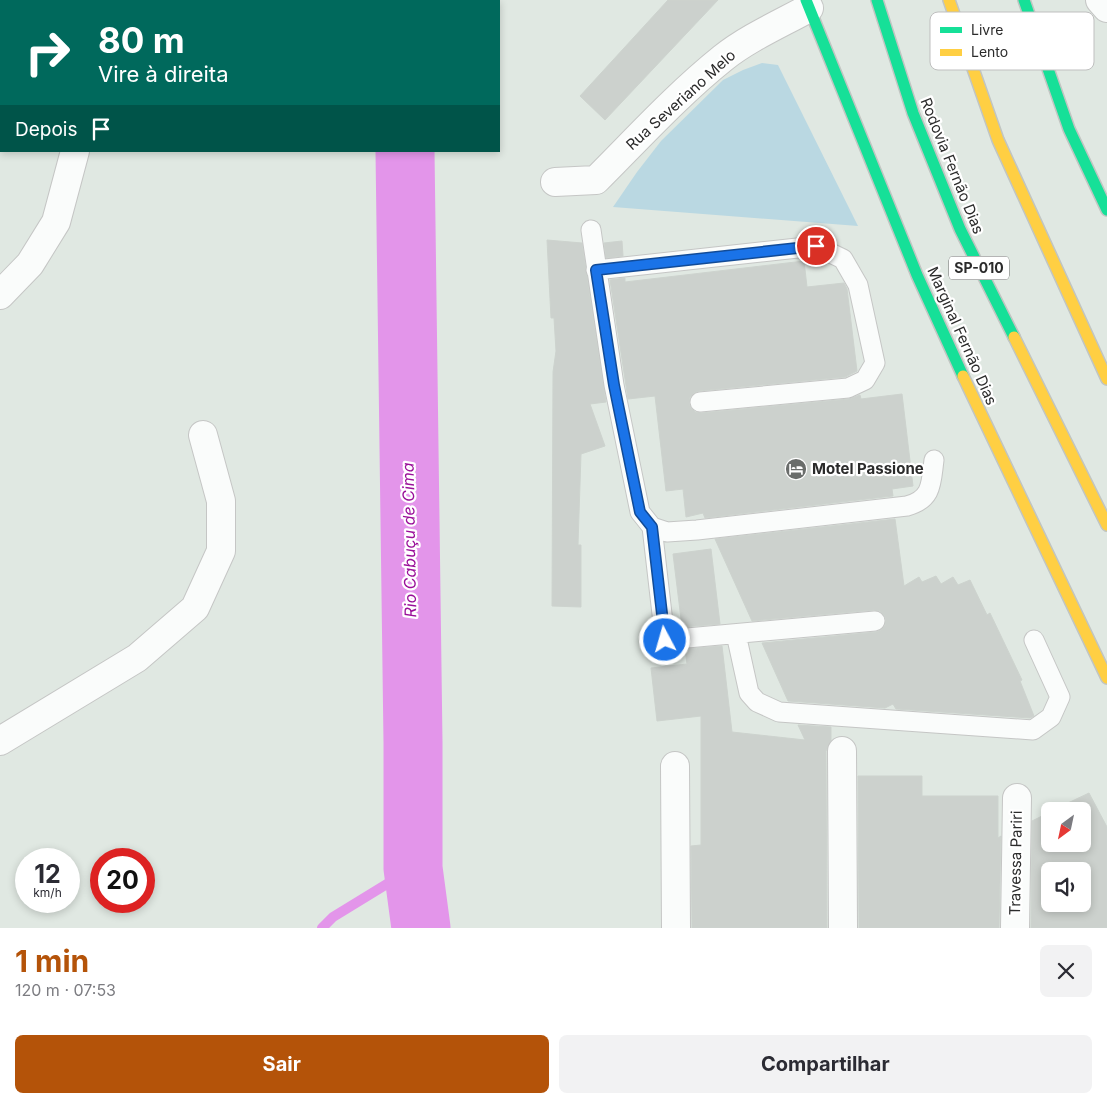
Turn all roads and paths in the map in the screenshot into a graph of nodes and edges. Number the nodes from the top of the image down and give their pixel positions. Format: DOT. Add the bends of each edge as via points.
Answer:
graph roads {
  1 [pos="877,0"];
  2 [pos="949,0"];
  3 [pos="1024,0"];
  4 [pos="1100,0"];
  5 [pos="807,4"];
  6 [pos="1107,8"];
  7 [pos="953,12"];
  8 [pos="1028,12"];
  9 [pos="974,70"];
  10 [pos="1049,70"];
  11 [pos="75,152"];
  12 [pos="555,182"];
  13 [pos="1107,210"];
  14 [pos="591,230"];
  15 [pos="596,270"];
  16 [pos="0,295"];
  17 [pos="1107,379"];
  18 [pos="700,402"];
  19 [pos="203,435"];
  20 [pos="934,460"];
  21 [pos="1107,525"];
  22 [pos="652,527"];
  23 [pos="875,621"];
  24 [pos="736,634"];
  25 [pos="1034,640"];
  26 [pos="1107,678"];
  27 [pos="0,741"];
  28 [pos="842,751"];
  29 [pos="675,766"];
  30 [pos="1017,798"];
  31 [pos="676,928"];
  32 [pos="843,928"];
  33 [pos="1015,928"];
  1 -- 21 [label="highway, Rodovia Fernão Dias / SP-010" via="913,113 960,229"];
  2 -- 7 [label="highway"];
  3 -- 8 [label="highway"];
  4 -- 6 [label="street"];
  5 -- 12 [label="street, Rua Severiano Melo" via="724,58 596,180"];
  5 -- 26 [label="highway, Marginal Fernão Dias" via="917,275"];
  9 -- 17 [label="highway" via="998,140"];
  10 -- 13 [label="highway" via="1069,128"];
  11 -- 16 [label="street" via="56,222 30,264"];
  14 -- 15 [label="lane"];
  15 -- 18 [label="lane" via="816,246 843,259 858,285 875,363 865,380 848,388"];
  15 -- 22 [label="lane" via="614,385 640,512"];
  19 -- 27 [label="street" via="221,501 221,551 195,608 137,658"];
  20 -- 22 [label="lane" via="928,494 919,503 908,506 697,530 667,532"];
  22 -- 24 [label="lane" via="665,640"];
  23 -- 24 [label="lane"];
  24 -- 25 [label="lane" via="749,693 757,702 779,712 1033,730 1051,718 1060,698"];
  28 -- 32 [label="street"];
  29 -- 31 [label="street"];
  30 -- 33 [label="street, Travessa Pariri"];
}
